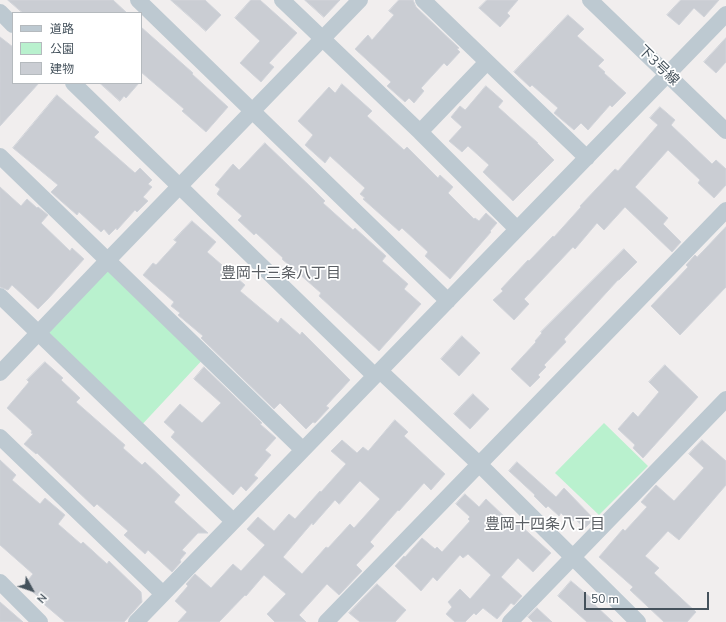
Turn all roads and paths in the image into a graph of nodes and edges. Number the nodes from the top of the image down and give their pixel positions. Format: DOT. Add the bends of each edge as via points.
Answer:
graph roads {
  1 [pos="138,0"];
  2 [pos="282,0"];
  3 [pos="360,0"];
  4 [pos="423,0"];
  5 [pos="590,0"];
  6 [pos="0,12"];
  7 [pos="726,14"];
  8 [pos="12,24"];
  9 [pos="323,40"];
  10 [pos="487,62"];
  11 [pos="667,75"];
  12 [pos="74,84"];
  13 [pos="253,112"];
  14 [pos="726,131"];
  15 [pos="420,132"];
  16 [pos="0,156"];
  17 [pos="587,158"];
  18 [pos="180,187"];
  19 [pos="726,210"];
  20 [pos="518,229"];
  21 [pos="107,261"];
  22 [pos="0,296"];
  23 [pos="448,300"];
  24 [pos="38,333"];
  25 [pos="0,373"];
  26 [pos="378,373"];
  27 [pos="726,399"];
  28 [pos="0,437"];
  29 [pos="303,450"];
  30 [pos="479,464"];
  31 [pos="234,521"];
  32 [pos="573,558"];
  33 [pos="0,582"];
  34 [pos="163,594"];
  35 [pos="40,622"];
  36 [pos="136,622"];
  37 [pos="326,622"];
  38 [pos="510,622"];
  39 [pos="638,622"];
  1 -- 13 [label="street"];
  2 -- 9 [label="street"];
  3 -- 9 [label="street"];
  4 -- 10 [label="street"];
  5 -- 11 [label="street, 下3号線"];
  6 -- 8 [label="street"];
  7 -- 11 [label="street"];
  9 -- 13 [label="street"];
  9 -- 15 [label="street"];
  10 -- 15 [label="street"];
  10 -- 17 [label="street"];
  11 -- 14 [label="street, 下3号線"];
  11 -- 17 [label="street"];
  12 -- 18 [label="street"];
  13 -- 18 [label="street"];
  13 -- 23 [label="street"];
  15 -- 20 [label="street"];
  16 -- 21 [label="street"];
  17 -- 20 [label="street"];
  18 -- 21 [label="street"];
  18 -- 26 [label="street"];
  19 -- 30 [label="street"];
  20 -- 23 [label="street"];
  21 -- 24 [label="street"];
  21 -- 29 [label="street"];
  22 -- 24 [label="street"];
  23 -- 26 [label="street"];
  24 -- 25 [label="street"];
  24 -- 31 [label="street"];
  26 -- 29 [label="street"];
  26 -- 30 [label="street"];
  27 -- 32 [label="street"];
  28 -- 34 [label="street"];
  29 -- 31 [label="street"];
  30 -- 32 [label="street"];
  30 -- 37 [label="street"];
  31 -- 34 [label="street"];
  32 -- 38 [label="street"];
  32 -- 39 [label="street"];
  33 -- 35 [label="street"];
  34 -- 36 [label="street"];
}
